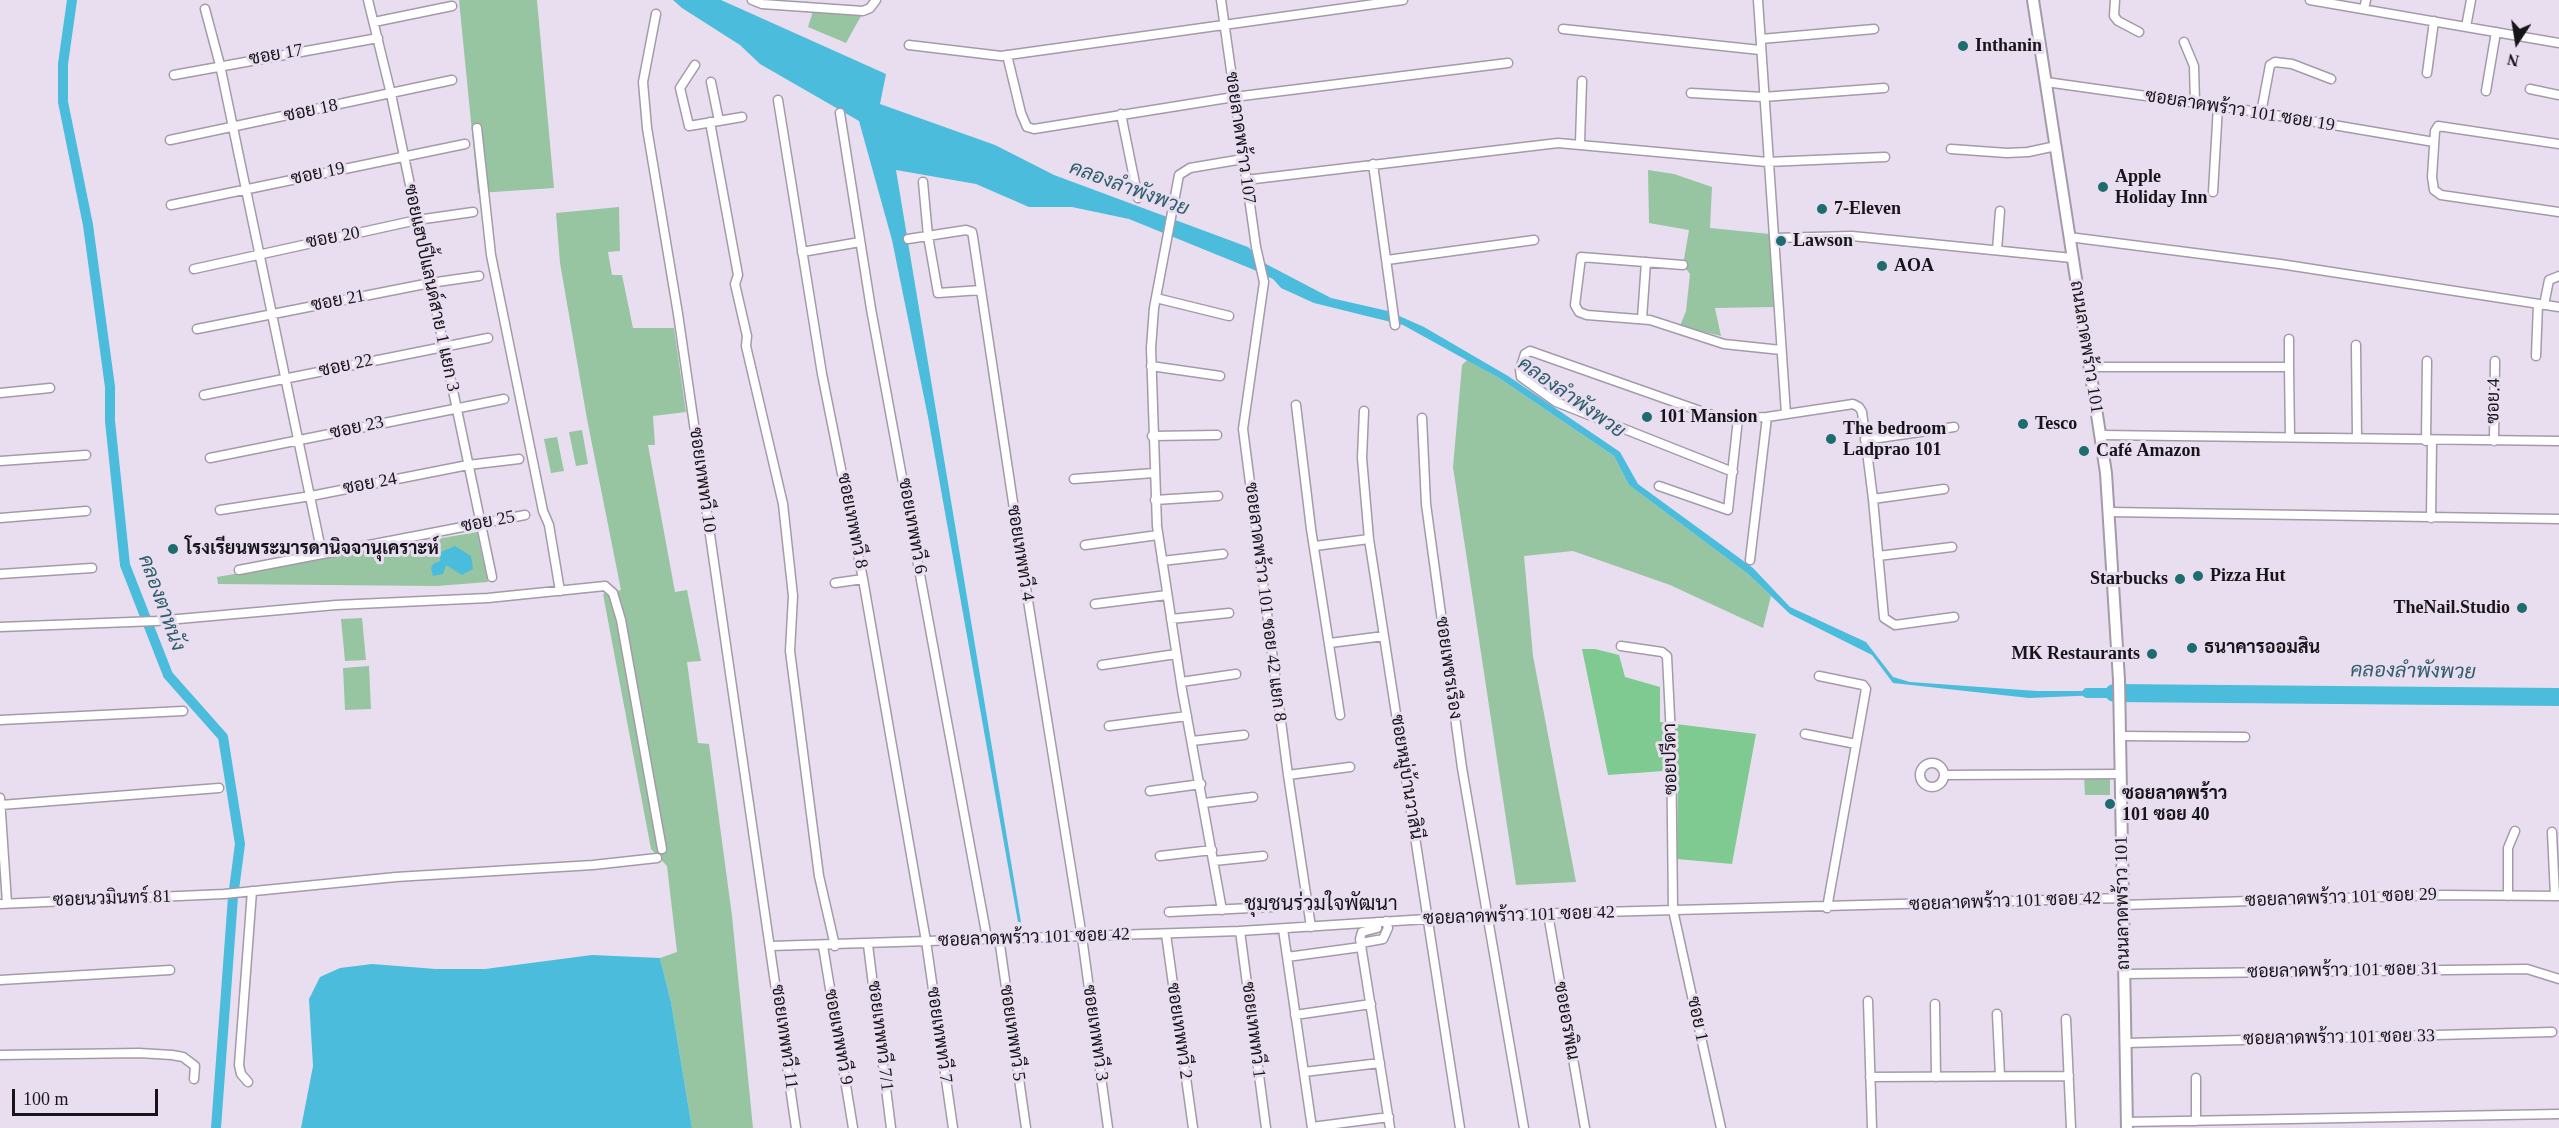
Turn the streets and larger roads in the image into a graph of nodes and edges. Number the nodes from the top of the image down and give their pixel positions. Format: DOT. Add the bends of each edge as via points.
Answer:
graph roads {
  1 [pos="368,0"];
  2 [pos="752,0"];
  3 [pos="876,0"];
  4 [pos="1221,0"];
  5 [pos="1403,0"];
  6 [pos="1758,0"];
  7 [pos="2033,0"];
  8 [pos="2115,0"];
  9 [pos="2310,0"];
  10 [pos="2470,0"];
  11 [pos="2365,5"];
  12 [pos="452,6"];
  13 [pos="206,9"];
  14 [pos="656,14"];
  15 [pos="2434,21"];
  16 [pos="374,22"];
  17 [pos="1224,26"];
  18 [pos="2466,27"];
  19 [pos="1563,29"];
  20 [pos="1874,29"];
  21 [pos="2139,32"];
  22 [pos="2496,32"];
  23 [pos="378,38"];
  24 [pos="1761,39"];
  25 [pos="2184,42"];
  26 [pos="2559,43"];
  27 [pos="909,45"];
  28 [pos="1760,50"];
  29 [pos="1007,55"];
  30 [pos="1508,63"];
  31 [pos="220,65"];
  32 [pos="695,65"];
  33 [pos="2427,73"];
  34 [pos="174,75"];
  35 [pos="2331,79"];
  36 [pos="452,80"];
  37 [pos="1582,81"];
  38 [pos="711,82"];
  39 [pos="2046,82"];
  40 [pos="1884,88"];
  41 [pos="2529,89"];
  42 [pos="2486,91"];
  43 [pos="1691,93"];
  44 [pos="391,94"];
  45 [pos="2559,95"];
  46 [pos="1234,97"];
  47 [pos="1763,97"];
  48 [pos="778,100"];
  49 [pos="2195,103"];
  50 [pos="2218,106"];
  51 [pos="840,113"];
  52 [pos="2261,113"];
  53 [pos="1121,114"];
  54 [pos="742,117"];
  55 [pos="714,122"];
  56 [pos="233,127"];
  57 [pos="477,128"];
  58 [pos="170,140"];
  59 [pos="2434,142"];
  60 [pos="465,144"];
  61 [pos="1580,144"];
  62 [pos="2559,144"];
  63 [pos="2056,146"];
  64 [pos="1951,149"];
  65 [pos="404,156"];
  66 [pos="1885,157"];
  67 [pos="1243,159"];
  68 [pos="1767,162"];
  69 [pos="1373,164"];
  70 [pos="1246,180"];
  71 [pos="923,182"];
  72 [pos="246,190"];
  73 [pos="2212,192"];
  74 [pos="1138,198"];
  75 [pos="171,205"];
  76 [pos="2000,210"];
  77 [pos="473,212"];
  78 [pos="2559,212"];
  79 [pos="417,220"];
  80 [pos="928,236"];
  81 [pos="2069,237"];
  82 [pos="1774,238"];
  83 [pos="908,239"];
  84 [pos="1534,240"];
  85 [pos="860,242"];
  86 [pos="1996,250"];
  87 [pos="259,252"];
  88 [pos="802,252"];
  89 [pos="2072,258"];
  90 [pos="1387,260"];
  91 [pos="1646,262"];
  92 [pos="1683,265"];
  93 [pos="194,268"];
  94 [pos="479,276"];
  95 [pos="1263,276"];
  96 [pos="2559,276"];
  97 [pos="430,282"];
  98 [pos="981,290"];
  99 [pos="1156,298"];
  100 [pos="2541,304"];
  101 [pos="2559,307"];
  102 [pos="271,314"];
  103 [pos="1229,316"];
  104 [pos="1642,319"];
  105 [pos="1395,325"];
  106 [pos="197,328"];
  107 [pos="488,338"];
  108 [pos="2289,339"];
  109 [pos="442,345"];
  110 [pos="2356,345"];
  111 [pos="1781,350"];
  112 [pos="2536,356"];
  113 [pos="2427,361"];
  114 [pos="2495,361"];
  115 [pos="1151,366"];
  116 [pos="2090,367"];
  117 [pos="2289,367"];
  118 [pos="1220,376"];
  119 [pos="286,379"];
  120 [pos="50,388"];
  121 [pos="0,393"];
  122 [pos="204,395"];
  123 [pos="504,399"];
  124 [pos="1296,405"];
  125 [pos="456,408"];
  126 [pos="1364,411"];
  127 [pos="1786,414"];
  128 [pos="1767,417"];
  129 [pos="1422,418"];
  130 [pos="1738,419"];
  131 [pos="1954,427"];
  132 [pos="1217,435"];
  133 [pos="2100,435"];
  134 [pos="1152,436"];
  135 [pos="2290,437"];
  136 [pos="2357,438"];
  137 [pos="299,440"];
  138 [pos="1865,440"];
  139 [pos="2494,441"];
  140 [pos="2559,441"];
  141 [pos="2429,442"];
  142 [pos="86,455"];
  143 [pos="210,458"];
  144 [pos="519,459"];
  145 [pos="0,461"];
  146 [pos="468,465"];
  147 [pos="1154,472"];
  148 [pos="1732,472"];
  149 [pos="1074,479"];
  150 [pos="1659,486"];
  151 [pos="1944,489"];
  152 [pos="311,496"];
  153 [pos="1218,496"];
  154 [pos="1873,499"];
  155 [pos="1155,500"];
  156 [pos="220,510"];
  157 [pos="86,511"];
  158 [pos="2109,512"];
  159 [pos="525,514"];
  160 [pos="0,518"];
  161 [pos="2431,518"];
  162 [pos="2559,519"];
  163 [pos="480,524"];
  164 [pos="1158,536"];
  165 [pos="1369,539"];
  166 [pos="1085,545"];
  167 [pos="1314,546"];
  168 [pos="1952,547"];
  169 [pos="322,554"];
  170 [pos="1223,554"];
  171 [pos="1878,556"];
  172 [pos="1750,560"];
  173 [pos="1162,561"];
  174 [pos="92,568"];
  175 [pos="239,570"];
  176 [pos="0,574"];
  177 [pos="492,577"];
  178 [pos="863,579"];
  179 [pos="836,583"];
  180 [pos="560,591"];
  181 [pos="1167,595"];
  182 [pos="1095,604"];
  183 [pos="1229,614"];
  184 [pos="1954,618"];
  185 [pos="1171,620"];
  186 [pos="0,627"];
  187 [pos="1384,636"];
  188 [pos="1330,643"];
  189 [pos="1621,646"];
  190 [pos="1176,654"];
  191 [pos="1102,665"];
  192 [pos="1236,675"];
  193 [pos="1819,676"];
  194 [pos="1181,682"];
  195 [pos="183,711"];
  196 [pos="1340,715"];
  197 [pos="1187,716"];
  198 [pos="0,720"];
  199 [pos="1109,726"];
  200 [pos="1805,734"];
  201 [pos="1244,735"];
  202 [pos="2120,736"];
  203 [pos="2245,737"];
  204 [pos="1192,741"];
  205 [pos="1856,744"];
  206 [pos="1350,767"];
  207 [pos="2121,774"];
  208 [pos="1288,775"];
  209 [pos="1944,775"];
  210 [pos="1201,784"];
  211 [pos="219,788"];
  212 [pos="1150,791"];
  213 [pos="1252,797"];
  214 [pos="0,801"];
  215 [pos="1204,803"];
  216 [pos="2515,831"];
  217 [pos="2552,832"];
  218 [pos="1,842"];
  219 [pos="662,849"];
  220 [pos="1212,850"];
  221 [pos="1160,856"];
  222 [pos="1263,856"];
  223 [pos="657,858"];
  224 [pos="1214,861"];
  225 [pos="252,891"];
  226 [pos="2508,896"];
  227 [pos="2557,896"];
  228 [pos="2123,902"];
  229 [pos="3,903"];
  230 [pos="1272,907"];
  231 [pos="1827,908"];
  232 [pos="1222,910"];
  233 [pos="1673,910"];
  234 [pos="1169,912"];
  235 [pos="1548,914"];
  236 [pos="1489,915"];
  237 [pos="1427,918"];
  238 [pos="1381,922"];
  239 [pos="1311,927"];
  240 [pos="1283,929"];
  241 [pos="1240,931"];
  242 [pos="1166,934"];
  243 [pos="1082,937"];
  244 [pos="987,938"];
  245 [pos="999,938"];
  246 [pos="926,941"];
  247 [pos="868,945"];
  248 [pos="1361,945"];
  249 [pos="771,946"];
  250 [pos="822,946"];
  251 [pos="835,946"];
  252 [pos="1287,957"];
  253 [pos="170,970"];
  254 [pos="2124,974"];
  255 [pos="2559,979"];
  256 [pos="0,980"];
  257 [pos="1868,1001"];
  258 [pos="1371,1004"];
  259 [pos="1935,1004"];
  260 [pos="1997,1014"];
  261 [pos="1295,1015"];
  262 [pos="2066,1019"];
  263 [pos="2552,1032"];
  264 [pos="2126,1043"];
  265 [pos="0,1055"];
  266 [pos="1380,1062"];
  267 [pos="1304,1072"];
  268 [pos="2000,1076"];
  269 [pos="2069,1076"];
  270 [pos="1870,1077"];
  271 [pos="1936,1077"];
  272 [pos="2196,1078"];
  273 [pos="194,1079"];
  274 [pos="248,1082"];
  275 [pos="2559,1114"];
  276 [pos="1389,1117"];
  277 [pos="2196,1121"];
  278 [pos="2127,1125"];
  279 [pos="796,1128"];
  280 [pos="853,1128"];
  281 [pos="891,1128"];
  282 [pos="953,1128"];
  283 [pos="1026,1128"];
  284 [pos="1108,1128"];
  285 [pos="1193,1128"];
  286 [pos="1266,1128"];
  287 [pos="1312,1128"];
  288 [pos="1390,1128"];
  289 [pos="1460,1128"];
  290 [pos="1524,1128"];
  291 [pos="1585,1128"];
  292 [pos="1721,1128"];
  293 [pos="1872,1128"];
  294 [pos="2071,1128"];
  1 -- 16 [label="street, ซอยแฮปปี้แลนด์สาย 1 แยก 3"];
  2 -- 3 [label="street" via="762,4 863,10"];
  4 -- 17 [label="street, ซอยลาดพร้าว 107"];
  5 -- 17 [label="street"];
  6 -- 24 [label="street"];
  7 -- 39 [label="street, ถนนลาดพร้าว 101"];
  8 -- 21 [label="street" via="2114,16"];
  9 -- 11 [label="street"];
  10 -- 18 [label="street"];
  11 -- 15 [label="street"];
  12 -- 16 [label="street"];
  13 -- 31 [label="street"];
  14 -- 249 [label="street, ซอยเทพทวี 10" via="643,82 646,128 680,326"];
  15 -- 18 [label="street"];
  15 -- 33 [label="street"];
  16 -- 23 [label="street, ซอยแฮปปี้แลนด์สาย 1 แยก 3"];
  17 -- 29 [label="street"];
  17 -- 46 [label="street, ซอยลาดพร้าว 107"];
  18 -- 22 [label="street"];
  19 -- 28 [label="street"];
  20 -- 24 [label="street"];
  22 -- 26 [label="street"];
  22 -- 42 [label="street"];
  23 -- 31 [label="street, ซอย 17"];
  23 -- 44 [label="street, ซอยแฮปปี้แลนด์สาย 1 แยก 3"];
  24 -- 28 [label="street"];
  25 -- 49 [label="street" via="2194,66"];
  27 -- 29 [label="street"];
  28 -- 47 [label="street"];
  29 -- 53 [label="street" via="1027,127"];
  30 -- 46 [label="street"];
  31 -- 34 [label="street, ซอย 17"];
  31 -- 56 [label="street"];
  32 -- 55 [label="street" via="680,88 689,126"];
  35 -- 52 [label="street" via="2292,64 2275,62 2270,66"];
  36 -- 44 [label="street, ซอย 18"];
  37 -- 61 [label="street"];
  38 -- 55 [label="street"];
  39 -- 49 [label="street, ซอยลาดพร้าว 101 ซอย 19"];
  39 -- 63 [label="street, ถนนลาดพร้าว 101"];
  40 -- 47 [label="street"];
  41 -- 45 [label="street"];
  43 -- 47 [label="street"];
  44 -- 56 [label="street, ซอย 18"];
  44 -- 65 [label="street, ซอยแฮปปี้แลนด์สาย 1 แยก 3"];
  46 -- 53 [label="street"];
  46 -- 67 [label="street, ซอยลาดพร้าว 107"];
  47 -- 68 [label="street"];
  48 -- 88 [label="street, ซอยเทพทวี 8"];
  49 -- 50 [label="street, ซอยลาดพร้าว 101 ซอย 19"];
  50 -- 52 [label="street, ซอยลาดพร้าว 101 ซอย 19"];
  50 -- 73 [label="street"];
  51 -- 85 [label="street, ซอยเทพทวี 6"];
  52 -- 59 [label="street, ซอยลาดพร้าว 101 ซอย 19"];
  53 -- 74 [label="street"];
  54 -- 55 [label="street"];
  55 -- 251 [label="street" via="746,346 783,504 793,596 790,651 819,876"];
  56 -- 58 [label="street, ซอย 18"];
  56 -- 72 [label="street"];
  57 -- 180 [label="street" via="491,255"];
  59 -- 62 [label="street" via="2438,126 2444,126"];
  59 -- 78 [label="street" via="2432,177 2434,190 2441,195"];
  60 -- 65 [label="street, ซอย 19"];
  61 -- 68 [label="street"];
  61 -- 69 [label="street" via="1557,143"];
  63 -- 64 [label="street" via="2007,153"];
  63 -- 81 [label="street, ถนนลาดพร้าว 101"];
  65 -- 72 [label="street, ซอย 19"];
  65 -- 79 [label="street, ซอยแฮปปี้แลนด์สาย 1 แยก 3"];
  66 -- 68 [label="street"];
  67 -- 70 [label="street, ซอยลาดพร้าว 107"];
  67 -- 99 [label="street" via="1187,169 1179,175"];
  68 -- 82 [label="street"];
  69 -- 70 [label="street"];
  69 -- 90 [label="street"];
  70 -- 95 [label="street, ซอยลาดพร้าว 107"];
  71 -- 80 [label="street"];
  72 -- 75 [label="street, ซอย 19"];
  72 -- 87 [label="street"];
  76 -- 86 [label="street"];
  77 -- 79 [label="street, ซอย 20"];
  79 -- 87 [label="street, ซอย 20"];
  79 -- 97 [label="street, ซอยแฮปปี้แลนด์สาย 1 แยก 3"];
  80 -- 83 [label="street, ซอยเทพทวี 4"];
  80 -- 98 [label="street" via="939,294"];
  80 -- 98 [label="street, ซอยเทพทวี 4" via="972,232"];
  81 -- 89 [label="street, ถนนลาดพร้าว 101"];
  81 -- 100 [label="street"];
  82 -- 86 [label="street" via="1852,236"];
  82 -- 111 [label="street"];
  84 -- 90 [label="street"];
  85 -- 88 [label="street"];
  85 -- 244 [label="street, ซอยเทพทวี 6"];
  86 -- 89 [label="street"];
  87 -- 93 [label="street, ซอย 20"];
  87 -- 102 [label="street"];
  88 -- 178 [label="street, ซอยเทพทวี 8"];
  89 -- 116 [label="street, ถนนลาดพร้าว 101"];
  90 -- 105 [label="street"];
  91 -- 92 [label="street"];
  91 -- 104 [label="street"];
  91 -- 104 [label="street" via="1581,257 1575,305 1587,315"];
  94 -- 97 [label="street, ซอย 21"];
  95 -- 208 [label="street, ซอยลาดพร้าว 101 ซอย 42 แยก 8" via="1243,429"];
  96 -- 100 [label="street" via="2549,280"];
  97 -- 102 [label="street, ซอย 21"];
  97 -- 109 [label="street, ซอยแฮปปี้แลนด์สาย 1 แยก 3"];
  98 -- 243 [label="street, ซอยเทพทวี 4"];
  99 -- 103 [label="street"];
  99 -- 115 [label="street"];
  100 -- 101 [label="street"];
  100 -- 112 [label="street"];
  102 -- 106 [label="street, ซอย 21"];
  102 -- 119 [label="street"];
  104 -- 111 [label="street" via="1724,344"];
  107 -- 109 [label="street, ซอย 22"];
  108 -- 117 [label="street"];
  109 -- 119 [label="street, ซอย 22"];
  109 -- 125 [label="street, ซอยแฮปปี้แลนด์สาย 1 แยก 3"];
  110 -- 136 [label="street"];
  111 -- 127 [label="street"];
  113 -- 141 [label="street"];
  114 -- 139 [label="street, ซอย.4"];
  115 -- 118 [label="street"];
  115 -- 134 [label="street"];
  116 -- 117 [label="street"];
  116 -- 133 [label="street, ถนนลาดพร้าว 101"];
  117 -- 135 [label="street"];
  119 -- 122 [label="street, ซอย 22"];
  119 -- 137 [label="street"];
  120 -- 121 [label="street"];
  123 -- 125 [label="street, ซอย 23"];
  124 -- 167 [label="street"];
  125 -- 137 [label="street, ซอย 23"];
  125 -- 146 [label="street, ซอยแฮปปี้แลนด์สาย 1 แยก 3"];
  126 -- 165 [label="street, ซอยหมู่บ้านวาสินี" via="1362,458"];
  127 -- 128 [label="street"];
  127 -- 138 [label="street" via="1853,404 1862,412"];
  128 -- 130 [label="street"];
  128 -- 172 [label="street"];
  129 -- 236 [label="street, ซอยเพชรเรือง" via="1427,513 1462,768"];
  130 -- 148 [label="street"];
  130 -- 148 [label="street" via="1723,419 1530,351 1520,369 1521,377 1556,402"];
  131 -- 138 [label="street"];
  132 -- 134 [label="street"];
  133 -- 135 [label="street"];
  133 -- 158 [label="street, ถนนลาดพร้าว 101"];
  134 -- 147 [label="street"];
  135 -- 136 [label="street"];
  136 -- 141 [label="street"];
  137 -- 143 [label="street, ซอย 23"];
  137 -- 152 [label="street"];
  138 -- 154 [label="street"];
  139 -- 140 [label="street"];
  139 -- 141 [label="street"];
  141 -- 161 [label="street"];
  142 -- 145 [label="street"];
  144 -- 146 [label="street, ซอย 24"];
  146 -- 152 [label="street, ซอย 24"];
  146 -- 163 [label="street, ซอยแฮปปี้แลนด์สาย 1 แยก 3"];
  147 -- 149 [label="street"];
  147 -- 155 [label="street"];
  148 -- 150 [label="street" via="1728,510"];
  151 -- 154 [label="street"];
  152 -- 156 [label="street, ซอย 24"];
  152 -- 169 [label="street"];
  153 -- 155 [label="street"];
  154 -- 171 [label="street"];
  155 -- 164 [label="street"];
  157 -- 160 [label="street"];
  158 -- 161 [label="street"];
  158 -- 202 [label="street, ถนนลาดพร้าว 101"];
  159 -- 163 [label="street, ซอย 25"];
  161 -- 162 [label="street"];
  163 -- 169 [label="street, ซอย 25"];
  163 -- 177 [label="street, ซอยแฮปปี้แลนด์สาย 1 แยก 3"];
  164 -- 166 [label="street"];
  164 -- 173 [label="street"];
  165 -- 167 [label="street"];
  165 -- 187 [label="street, ซอยหมู่บ้านวาสินี"];
  167 -- 188 [label="street"];
  168 -- 171 [label="street"];
  169 -- 175 [label="street, ซอย 25"];
  170 -- 173 [label="street"];
  171 -- 184 [label="street" via="1884,618 1889,623"];
  173 -- 181 [label="street"];
  174 -- 176 [label="street"];
  178 -- 179 [label="street"];
  178 -- 246 [label="street, ซอยเทพทวี 8"];
  180 -- 186 [label="street" via="156,621"];
  180 -- 219 [label="street" via="605,586 613,593"];
  181 -- 182 [label="street"];
  181 -- 185 [label="street"];
  183 -- 185 [label="street"];
  185 -- 190 [label="street"];
  187 -- 188 [label="street"];
  187 -- 237 [label="street, ซอยหมู่บ้านวาสินี"];
  188 -- 196 [label="street"];
  189 -- 233 [label="street, ซอยปรีดา" via="1667,656"];
  190 -- 191 [label="street"];
  190 -- 194 [label="street"];
  192 -- 194 [label="street"];
  193 -- 205 [label="street" via="1865,687"];
  194 -- 197 [label="street"];
  195 -- 198 [label="street"];
  197 -- 199 [label="street"];
  197 -- 204 [label="street"];
  200 -- 205 [label="street"];
  201 -- 204 [label="street"];
  202 -- 203 [label="street"];
  202 -- 207 [label="street, ถนนลาดพร้าว 101"];
  204 -- 210 [label="street"];
  205 -- 231 [label="street"];
  206 -- 208 [label="street"];
  207 -- 209 [label="street"];
  207 -- 228 [label="street, ถนนลาดพร้าว 101"];
  208 -- 239 [label="street, ซอยลาดพร้าว 101 ซอย 42 แยก 8"];
  210 -- 212 [label="street"];
  210 -- 215 [label="street"];
  211 -- 214 [label="street"];
  213 -- 215 [label="street"];
  214 -- 218 [label="street"];
  215 -- 220 [label="street"];
  216 -- 226 [label="street" via="2508,848"];
  217 -- 227 [label="street"];
  218 -- 229 [label="street"];
  220 -- 221 [label="street"];
  220 -- 224 [label="street"];
  222 -- 224 [label="street"];
  223 -- 225 [label="street, ซอยนวมินทร์ 81"];
  224 -- 232 [label="street"];
  225 -- 229 [label="street, ซอยนวมินทร์ 81"];
  225 -- 274 [label="street" via="239,1065"];
  226 -- 227 [label="street, ซอยลาดพร้าว 101 ซอย 29"];
  226 -- 228 [label="street, ซอยลาดพร้าว 101 ซอย 29"];
  228 -- 231 [label="street, ซอยลาดพร้าว 101 ซอย 42"];
  228 -- 254 [label="street, ถนนลาดพร้าว 101"];
  230 -- 232 [label="street"];
  231 -- 233 [label="street, ซอยลาดพร้าว 101 ซอย 42"];
  232 -- 234 [label="street"];
  233 -- 235 [label="street, ซอยลาดพร้าว 101 ซอย 42"];
  233 -- 292 [label="street, ซอย 1"];
  235 -- 236 [label="street, ซอยลาดพร้าว 101 ซอย 42"];
  235 -- 291 [label="street, ซอยอรพิณ"];
  236 -- 237 [label="street, ซอยลาดพร้าว 101 ซอย 42"];
  236 -- 290 [label="street, ซอยเพชรเรือง"];
  237 -- 238 [label="street, ซอยลาดพร้าว 101 ซอย 42"];
  237 -- 289 [label="street, ซอยหมู่บ้านวาสินี"];
  238 -- 239 [label="street, ซอยลาดพร้าว 101 ซอย 42"];
  238 -- 248 [label="street" via="1376,929 1361,933"];
  239 -- 240 [label="street, ซอยลาดพร้าว 101 ซอย 42"];
  240 -- 241 [label="street, ซอยลาดพร้าว 101 ซอย 42"];
  240 -- 252 [label="street"];
  241 -- 242 [label="street, ซอยลาดพร้าว 101 ซอย 42"];
  241 -- 286 [label="street, ซอยเทพทวี 1"];
  242 -- 243 [label="street, ซอยลาดพร้าว 101 ซอย 42"];
  242 -- 285 [label="street, ซอยเทพทวี 2"];
  243 -- 245 [label="street, ซอยลาดพร้าว 101 ซอย 42"];
  243 -- 284 [label="street, ซอยเทพทวี 3"];
  244 -- 245 [label="street, ซอยลาดพร้าว 101 ซอย 42"];
  244 -- 246 [label="street, ซอยลาดพร้าว 101 ซอย 42"];
  245 -- 283 [label="street, ซอยเทพทวี 5"];
  246 -- 247 [label="street, ซอยลาดพร้าว 101 ซอย 42"];
  246 -- 282 [label="street, ซอยเทพทวี 7"];
  247 -- 251 [label="street, ซอยลาดพร้าว 101 ซอย 42"];
  247 -- 281 [label="street, ซอยเทพทวี 7/1"];
  248 -- 252 [label="street"];
  248 -- 258 [label="street"];
  249 -- 250 [label="street, ซอยลาดพร้าว 101 ซอย 42"];
  249 -- 279 [label="street, ซอยเทพทวี 11"];
  250 -- 251 [label="street, ซอยลาดพร้าว 101 ซอย 42"];
  250 -- 280 [label="street, ซอยเทพทวี 9"];
  252 -- 261 [label="street"];
  253 -- 256 [label="street"];
  254 -- 255 [label="street, ซอยลาดพร้าว 101 ซอย 31" via="2527,969"];
  254 -- 264 [label="street, ถนนลาดพร้าว 101"];
  257 -- 270 [label="street"];
  258 -- 261 [label="street"];
  258 -- 266 [label="street"];
  259 -- 271 [label="street"];
  260 -- 268 [label="street"];
  261 -- 267 [label="street"];
  262 -- 269 [label="street"];
  263 -- 264 [label="street, ซอยลาดพร้าว 101 ซอย 33"];
  264 -- 278 [label="street, ถนนลาดพร้าว 101"];
  265 -- 273 [label="street" via="139,1053 183,1057 195,1066"];
  266 -- 267 [label="street"];
  266 -- 276 [label="street"];
  267 -- 287 [label="street"];
  268 -- 269 [label="street"];
  268 -- 271 [label="street"];
  269 -- 294 [label="street"];
  270 -- 271 [label="street"];
  270 -- 293 [label="street"];
  272 -- 277 [label="street"];
  275 -- 277 [label="street"];
  276 -- 287 [label="street"];
  276 -- 288 [label="street"];
  277 -- 278 [label="street"];
}
